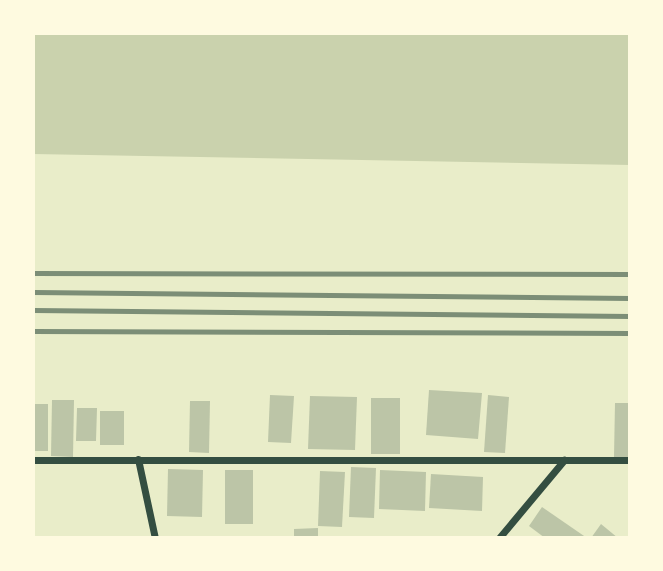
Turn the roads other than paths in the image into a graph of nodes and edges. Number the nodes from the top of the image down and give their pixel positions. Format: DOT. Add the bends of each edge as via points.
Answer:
graph roads {
  1 [pos="138,459"];
  2 [pos="33,460"];
  3 [pos="564,460"];
  4 [pos="630,460"];
  5 [pos="155,538"];
  6 [pos="499,538"];
  1 -- 2 [label="street"];
  1 -- 3 [label="street"];
  1 -- 5 [label="street"];
  3 -- 4 [label="street"];
  3 -- 6 [label="street"];
}
